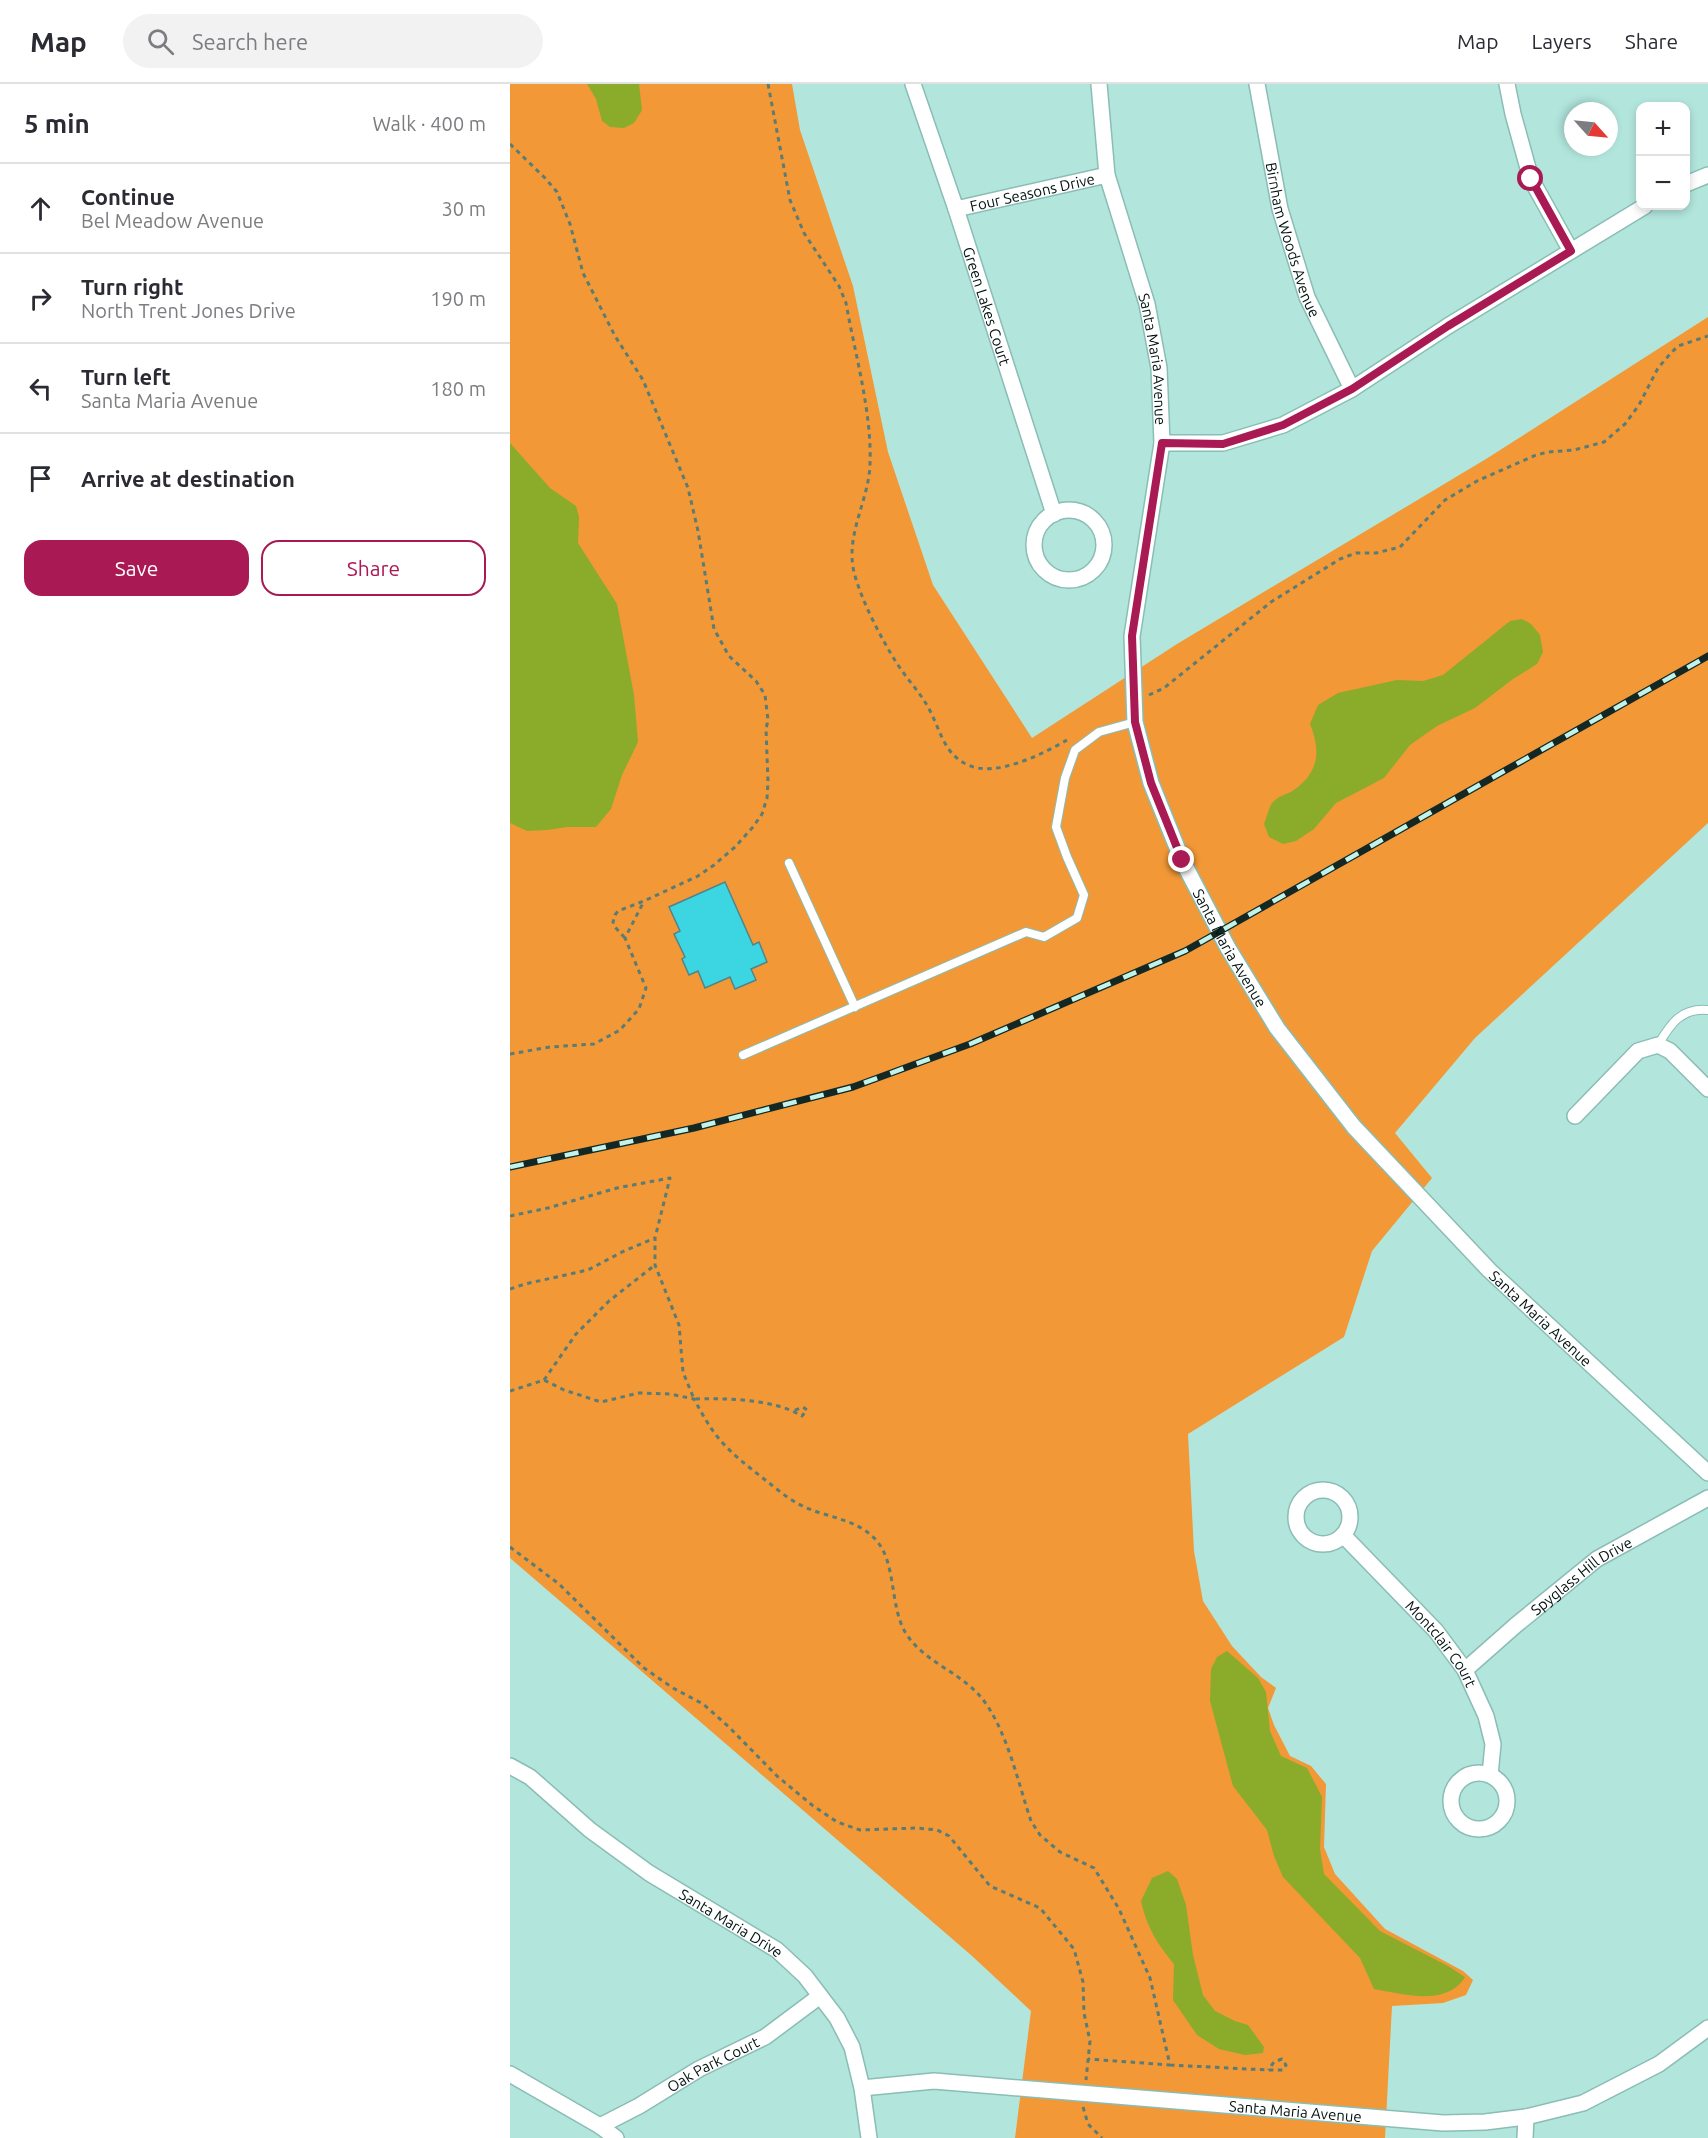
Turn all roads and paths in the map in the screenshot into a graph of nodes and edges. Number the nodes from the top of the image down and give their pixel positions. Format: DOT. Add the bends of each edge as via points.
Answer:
graph roads {
  1 [pos="768,84"];
  2 [pos="1099,84"];
  3 [pos="1257,84"];
  4 [pos="1507,84"];
  5 [pos="917,89"];
  6 [pos="510,144"];
  7 [pos="1107,175"];
  8 [pos="1708,175"];
  9 [pos="1690,182"];
  10 [pos="956,209"];
  11 [pos="1638,210"];
  12 [pos="1571,251"];
  13 [pos="1708,336"];
  14 [pos="1352,389"];
  15 [pos="1162,443"];
  16 [pos="1054,514"];
  17 [pos="1135,702"];
  18 [pos="1135,722"];
  19 [pos="1076,735"];
  20 [pos="789,863"];
  21 [pos="644,901"];
  22 [pos="625,938"];
  23 [pos="855,1007"];
  24 [pos="1708,1010"];
  25 [pos="1658,1045"];
  26 [pos="510,1054"];
  27 [pos="743,1055"];
  28 [pos="1707,1086"];
  29 [pos="1575,1116"];
  30 [pos="510,1216"];
  31 [pos="655,1238"];
  32 [pos="655,1265"];
  33 [pos="510,1289"];
  34 [pos="544,1380"];
  35 [pos="510,1391"];
  36 [pos="694,1399"];
  37 [pos="793,1411"];
  38 [pos="1708,1473"];
  39 [pos="1708,1498"];
  40 [pos="1343,1536"];
  41 [pos="510,1547"];
  42 [pos="1466,1670"];
  43 [pos="510,1766"];
  44 [pos="1490,1775"];
  45 [pos="820,1996"];
  46 [pos="1708,2028"];
  47 [pos="1088,2059"];
  48 [pos="1170,2065"];
  49 [pos="1268,2070"];
  50 [pos="510,2074"];
  51 [pos="862,2088"];
  52 [pos="1085,2092"];
  53 [pos="1526,2117"];
  54 [pos="600,2126"];
  55 [pos="616,2138"];
  56 [pos="869,2138"];
  57 [pos="1101,2138"];
  58 [pos="1525,2138"];
  1 -- 19 [label="path" via="790,200 804,233 846,303 871,439 870,469 852,548 854,572 872,617 897,663 928,706 950,753 968,766 1018,763"];
  2 -- 7 [label="street, Santa Maria Avenue"];
  3 -- 14 [label="street, Birnham Woods Avenue" via="1280,209 1293,253 1307,297"];
  4 -- 12 [label="street" via="1531,179"];
  5 -- 10 [label="street, Green Lakes Court"];
  6 -- 21 [label="path" via="556,192 570,224 583,273 643,380 688,488 714,629 729,656 765,694 768,782 762,814 714,866"];
  7 -- 10 [label="street, Four Seasons Drive"];
  7 -- 15 [label="street, Santa Maria Avenue" via="1147,304 1159,368"];
  8 -- 9 [label="street"];
  10 -- 16 [label="street, Green Lakes Court"];
  11 -- 12 [label="street"];
  12 -- 14 [label="street"];
  13 -- 17 [label="path" via="1678,346 1671,353 1658,368 1632,415 1604,442 1536,455 1477,482 1445,500 1400,547 1340,559 1271,603 1164,688"];
  14 -- 15 [label="street" via="1283,425 1223,444"];
  15 -- 17 [label="street, Santa Maria Avenue" via="1132,636"];
  16 -- 16 [label="street" via="1038,530 1035,552 1039,563 1056,578 1078,579 1089,574 1103,556 1102,532 1096,522 1077,510"];
  17 -- 18 [label="street, Santa Maria Avenue"];
  18 -- 23 [label="lane" via="1100,732 1075,750 1065,778 1056,827 1084,895 1077,918 1044,937 1026,932"];
  18 -- 38 [label="street, Santa Maria Avenue" via="1151,783 1182,860 1228,948 1277,1028 1354,1127 1489,1270"];
  20 -- 23 [label="lane"];
  21 -- 22 [label="path"];
  21 -- 22 [label="path" via="615,915 614,926"];
  22 -- 26 [label="path" via="646,988 639,1009 620,1030 594,1044"];
  23 -- 27 [label="lane"];
  24 -- 25 [label="lane" via="1689,1010 1670,1025"];
  25 -- 28 [label="street" via="1670,1051"];
  25 -- 29 [label="street" via="1638,1051"];
  30 -- 31 [label="path" via="670,1178"];
  31 -- 32 [label="path"];
  31 -- 33 [label="path" via="588,1270"];
  32 -- 34 [label="path" via="609,1301 576,1334"];
  32 -- 36 [label="path" via="679,1325 683,1372"];
  34 -- 35 [label="path"];
  34 -- 36 [label="path" via="601,1402 639,1393"];
  36 -- 37 [label="path" via="735,1398"];
  36 -- 48 [label="path" via="712,1431 735,1457 795,1502 853,1522 876,1540 890,1572 904,1630 913,1644 979,1695 999,1725 1031,1821 1040,1835 1060,1852 1094,1868 1119,1909 1150,1978"];
  39 -- 42 [label="street, Spyglass Hill Drive" via="1597,1559"];
  40 -- 42 [label="street, Montclair Court" via="1436,1631"];
  41 -- 47 [label="path" via="559,1584 644,1668 703,1704 812,1805 860,1830 937,1830 949,1836 990,1886 1040,1908 1074,1949 1083,1982 1090,2042"];
  42 -- 44 [label="street, Montclair Court" via="1486,1716 1493,1744"];
  43 -- 45 [label="street, Santa Maria Drive" via="530,1777 590,1830 649,1873 777,1950"];
  45 -- 51 [label="street, Santa Maria Drive" via="852,2047"];
  45 -- 54 [label="street, Oak Park Court" via="765,2037 699,2069"];
  46 -- 53 [label="street, Santa Maria Avenue" via="1659,2064 1582,2103"];
  47 -- 48 [label="path"];
  47 -- 52 [label="path"];
  48 -- 49 [label="path"];
  49 -- 49 [label="path" via="1283,2070 1286,2065 1282,2059"];
  50 -- 54 [label="street"];
  51 -- 52 [label="street, Santa Maria Avenue" via="934,2080"];
  51 -- 56 [label="street, Santa Maria Drive"];
  52 -- 53 [label="street, Santa Maria Avenue" via="1443,2123"];
  52 -- 57 [label="path" via="1083,2108 1088,2124"];
  53 -- 58 [label="street"];
  54 -- 55 [label="street"];
}
